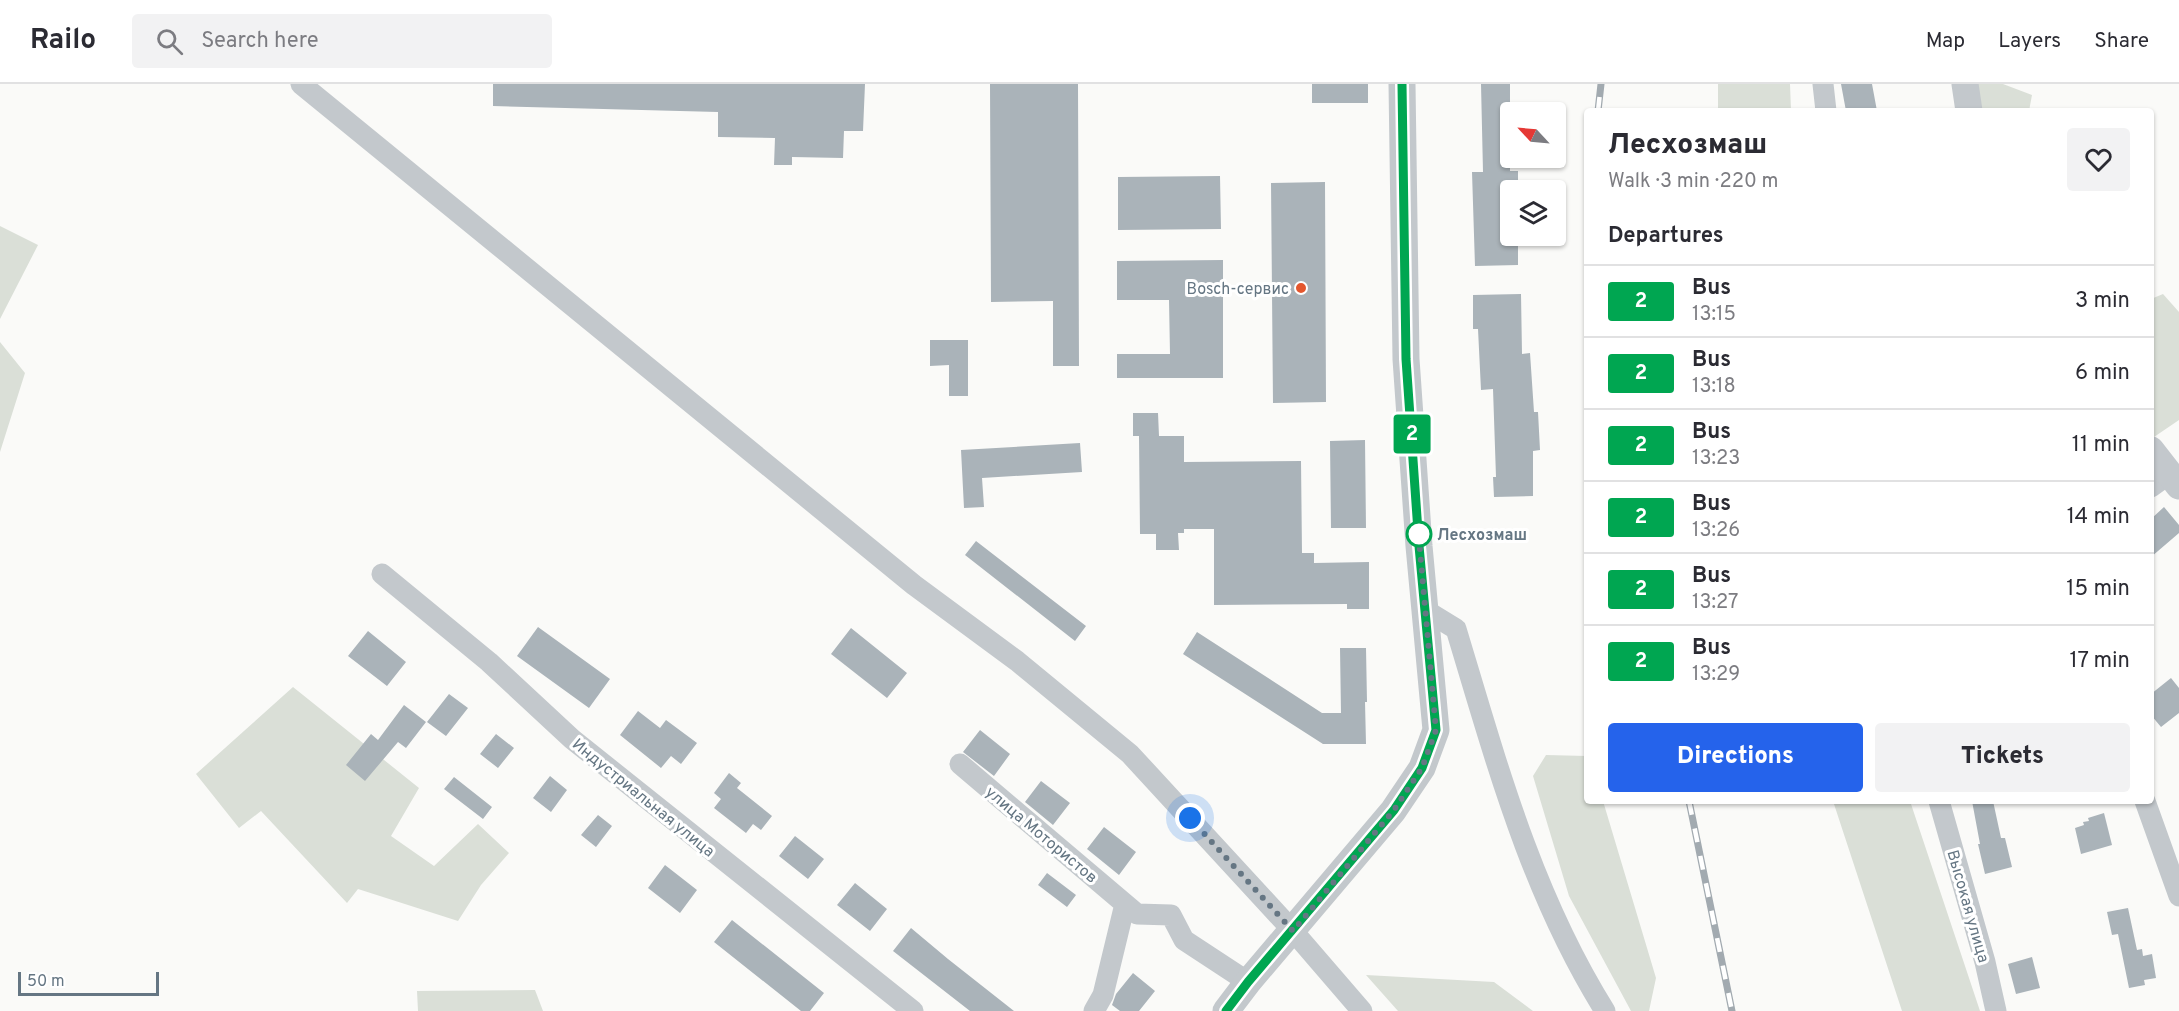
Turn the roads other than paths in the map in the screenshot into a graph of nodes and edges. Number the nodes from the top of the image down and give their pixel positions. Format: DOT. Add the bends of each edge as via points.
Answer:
graph roads {
  1 [pos="301,84"];
  2 [pos="1402,84"];
  3 [pos="1823,84"];
  4 [pos="1965,84"];
  5 [pos="1826,108"];
  6 [pos="1969,108"];
  7 [pos="2154,456"];
  8 [pos="2166,482"];
  9 [pos="382,574"];
  10 [pos="1425,610"];
  11 [pos="960,764"];
  12 [pos="1940,804"];
  13 [pos="2146,804"];
  14 [pos="2179,896"];
  15 [pos="1125,904"];
  16 [pos="1293,931"];
  17 [pos="1248,982"];
  18 [pos="914,1011"];
  19 [pos="1094,1011"];
  20 [pos="1226,1011"];
  21 [pos="1362,1011"];
  22 [pos="1605,1011"];
  23 [pos="1996,1011"];
  1 -- 16 [label="street" via="914,585 1017,661 1130,754"];
  2 -- 10 [label="street" via="1406,359"];
  3 -- 5 [label="street"];
  4 -- 6 [label="street"];
  7 -- 8 [label="street"];
  9 -- 18 [label="street, Индустриальная улица" via="489,662 572,740"];
  10 -- 16 [label="street" via="1436,730 1422,768 1394,810"];
  10 -- 22 [label="street" via="1456,629 1534,874"];
  11 -- 15 [label="street, улица Мотористов"];
  12 -- 23 [label="street, Высокая улица"];
  13 -- 14 [label="street"];
  15 -- 17 [label="street, улица Мотористов" via="1137,914 1171,915 1184,940"];
  15 -- 19 [label="street" via="1103,995"];
  16 -- 17 [label="street"];
  16 -- 21 [label="street"];
  17 -- 20 [label="street"];
}
